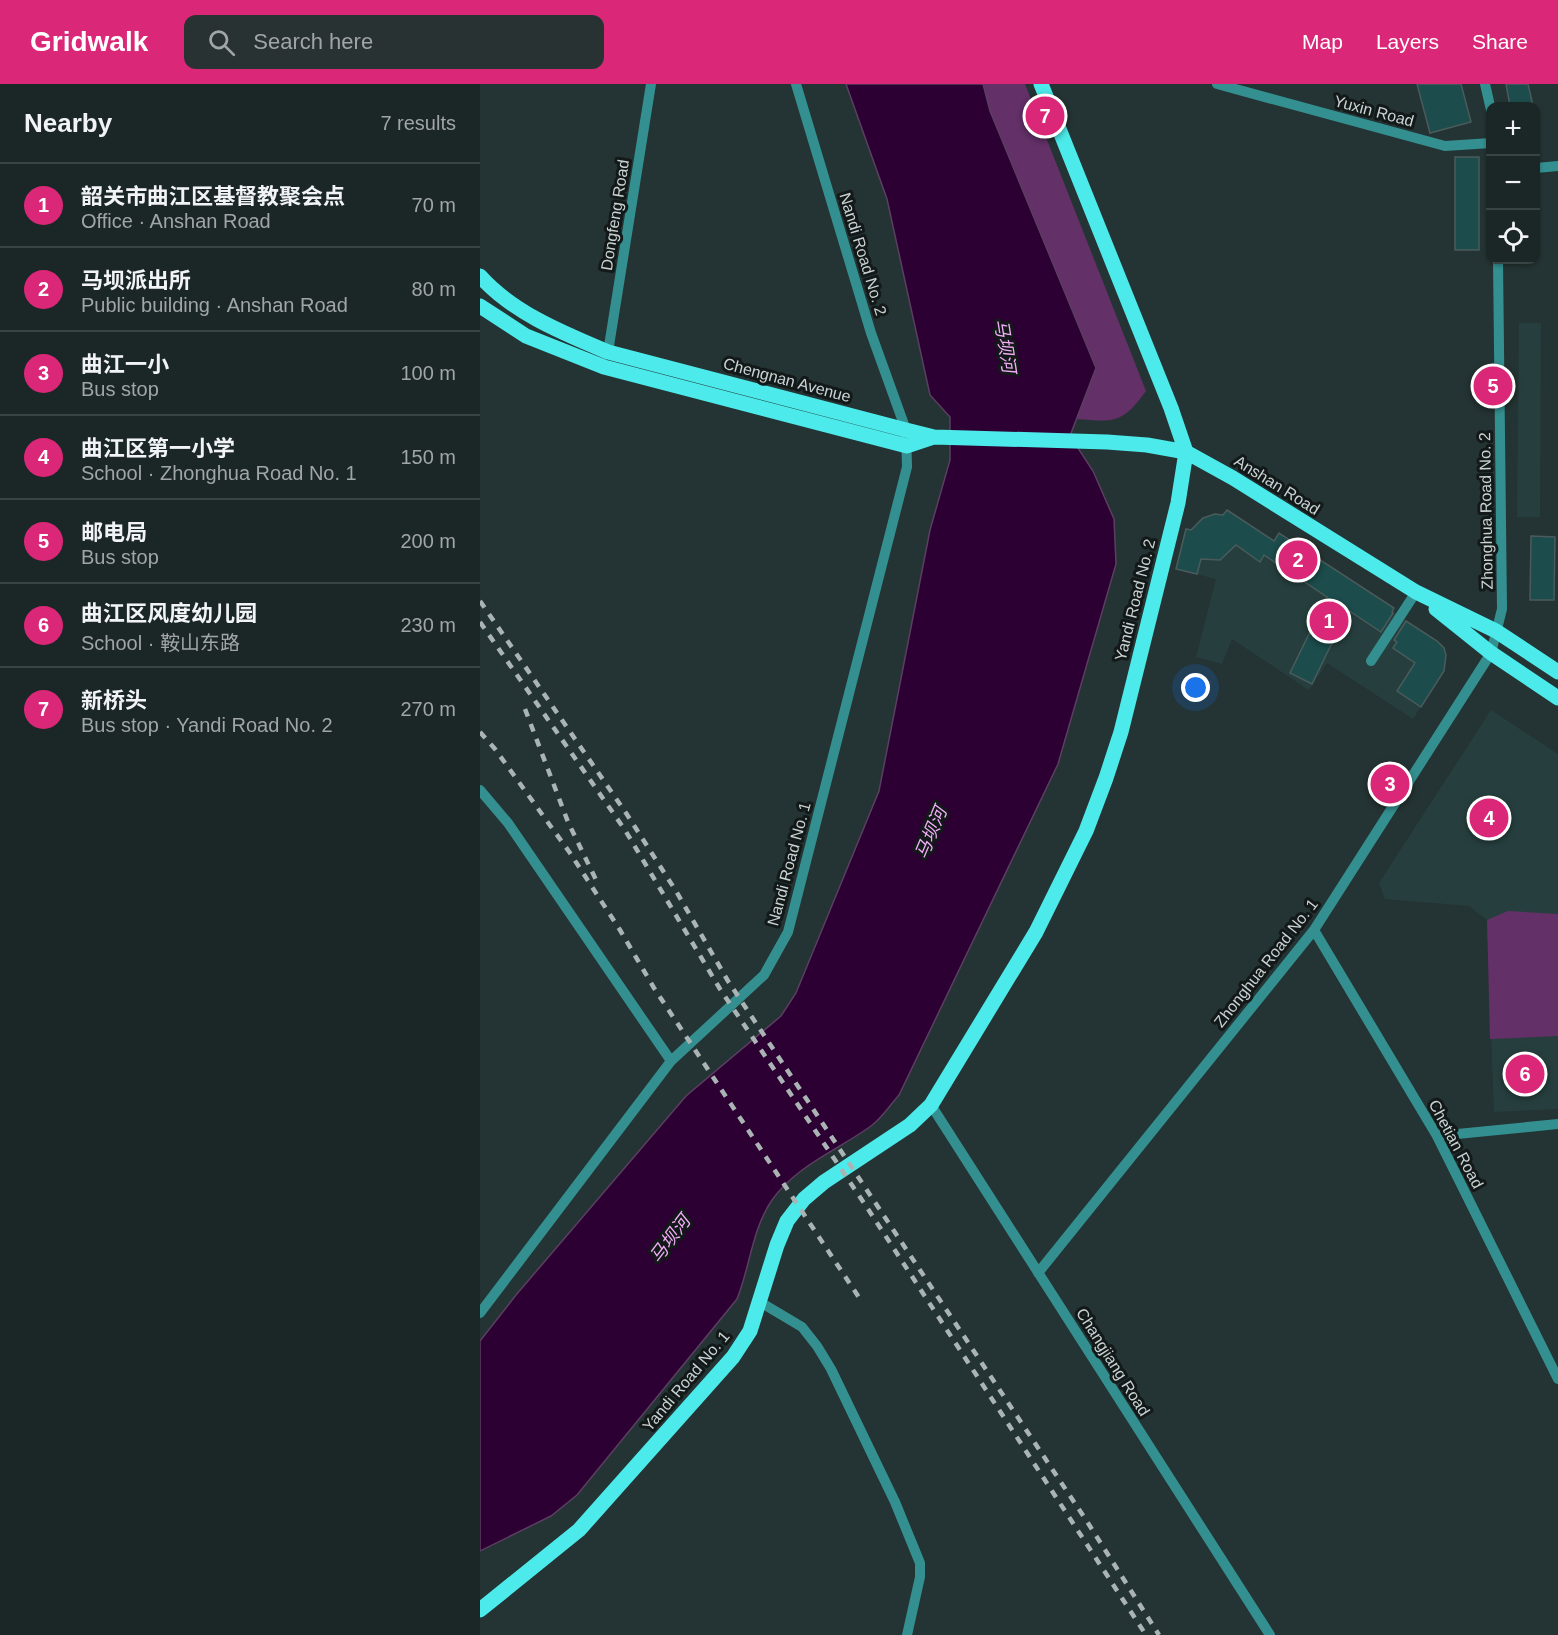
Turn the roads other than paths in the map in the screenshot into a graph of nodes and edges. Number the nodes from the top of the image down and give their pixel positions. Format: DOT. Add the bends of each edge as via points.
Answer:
graph roads {
  1 [pos="651,84"];
  2 [pos="796,84"];
  3 [pos="1041,84"];
  4 [pos="1217,84"];
  5 [pos="1485,84"];
  6 [pos="1489,102"];
  7 [pos="1486,143"];
  8 [pos="1558,166"];
  9 [pos="1540,168"];
  10 [pos="1498,264"];
  11 [pos="480,276"];
  12 [pos="480,306"];
  13 [pos="608,351"];
  14 [pos="906,430"];
  15 [pos="934,437"];
  16 [pos="1107,442"];
  17 [pos="907,446"];
  18 [pos="1186,452"];
  19 [pos="1416,592"];
  20 [pos="1496,631"];
  21 [pos="1491,653"];
  22 [pos="1371,660"];
  23 [pos="1558,672"];
  24 [pos="1558,698"];
  25 [pos="480,790"];
  26 [pos="1314,930"];
  27 [pos="671,1061"];
  28 [pos="931,1104"];
  29 [pos="1558,1124"];
  30 [pos="1437,1136"];
  31 [pos="1038,1273"];
  32 [pos="760,1302"];
  33 [pos="480,1313"];
  34 [pos="1558,1379"];
  35 [pos="480,1610"];
  36 [pos="907,1635"];
  37 [pos="1269,1635"];
  1 -- 13 [label="street, Dongfeng Road"];
  2 -- 14 [label="street, Nandi Road No. 2" via="872,333"];
  3 -- 18 [label="main road, Yandi Road No. 2"];
  4 -- 7 [label="street, Yuxin Road" via="1445,146"];
  5 -- 6 [label="street"];
  8 -- 9 [label="street"];
  10 -- 20 [label="street, Zhonghua Road No. 2" via="1502,609"];
  11 -- 13 [label="main road, Chengnan Avenue" via="512,304 573,338"];
  12 -- 17 [label="main road" via="526,336 604,367"];
  13 -- 14 [label="main road, Chengnan Avenue"];
  14 -- 15 [label="main road, Chengnan Avenue"];
  14 -- 17 [label="street, Nandi Road No. 1"];
  15 -- 16 [label="main road, Chengnan Avenue"];
  15 -- 17 [label="main road"];
  16 -- 18 [label="main road, Anshan Road"];
  17 -- 27 [label="street, Nandi Road No. 1" via="907,467 788,932 764,975"];
  18 -- 19 [label="main road, Anshan Road"];
  18 -- 28 [label="main road, Yandi Road No. 2" via="1178,503 1121,732 1086,831 1036,932"];
  19 -- 20 [label="main road, Anshan Road"];
  19 -- 21 [label="main road, Anshan Road"];
  19 -- 22 [label="street"];
  20 -- 21 [label="street, Zhonghua Road No. 2"];
  20 -- 23 [label="main road, Anshan Road"];
  21 -- 24 [label="main road, Anshan Road"];
  21 -- 26 [label="street, Zhonghua Road No. 1"];
  25 -- 27 [label="street" via="508,823"];
  26 -- 30 [label="street, Chetian Road"];
  26 -- 31 [label="street, Zhonghua Road No. 1"];
  27 -- 33 [label="street, Nandi Road No. 1"];
  28 -- 31 [label="street, Changjiang Road"];
  28 -- 32 [label="main road, Yandi Road No. 1" via="910,1125 804,1199 777,1245"];
  29 -- 30 [label="street"];
  30 -- 34 [label="street, Chetian Road"];
  31 -- 37 [label="street, Changjiang Road"];
  32 -- 35 [label="main road, Yandi Road No. 1" via="750,1332 732,1357 613,1494 579,1530"];
  32 -- 36 [label="street" via="802,1327 817,1346 895,1503 920,1563"];
}
